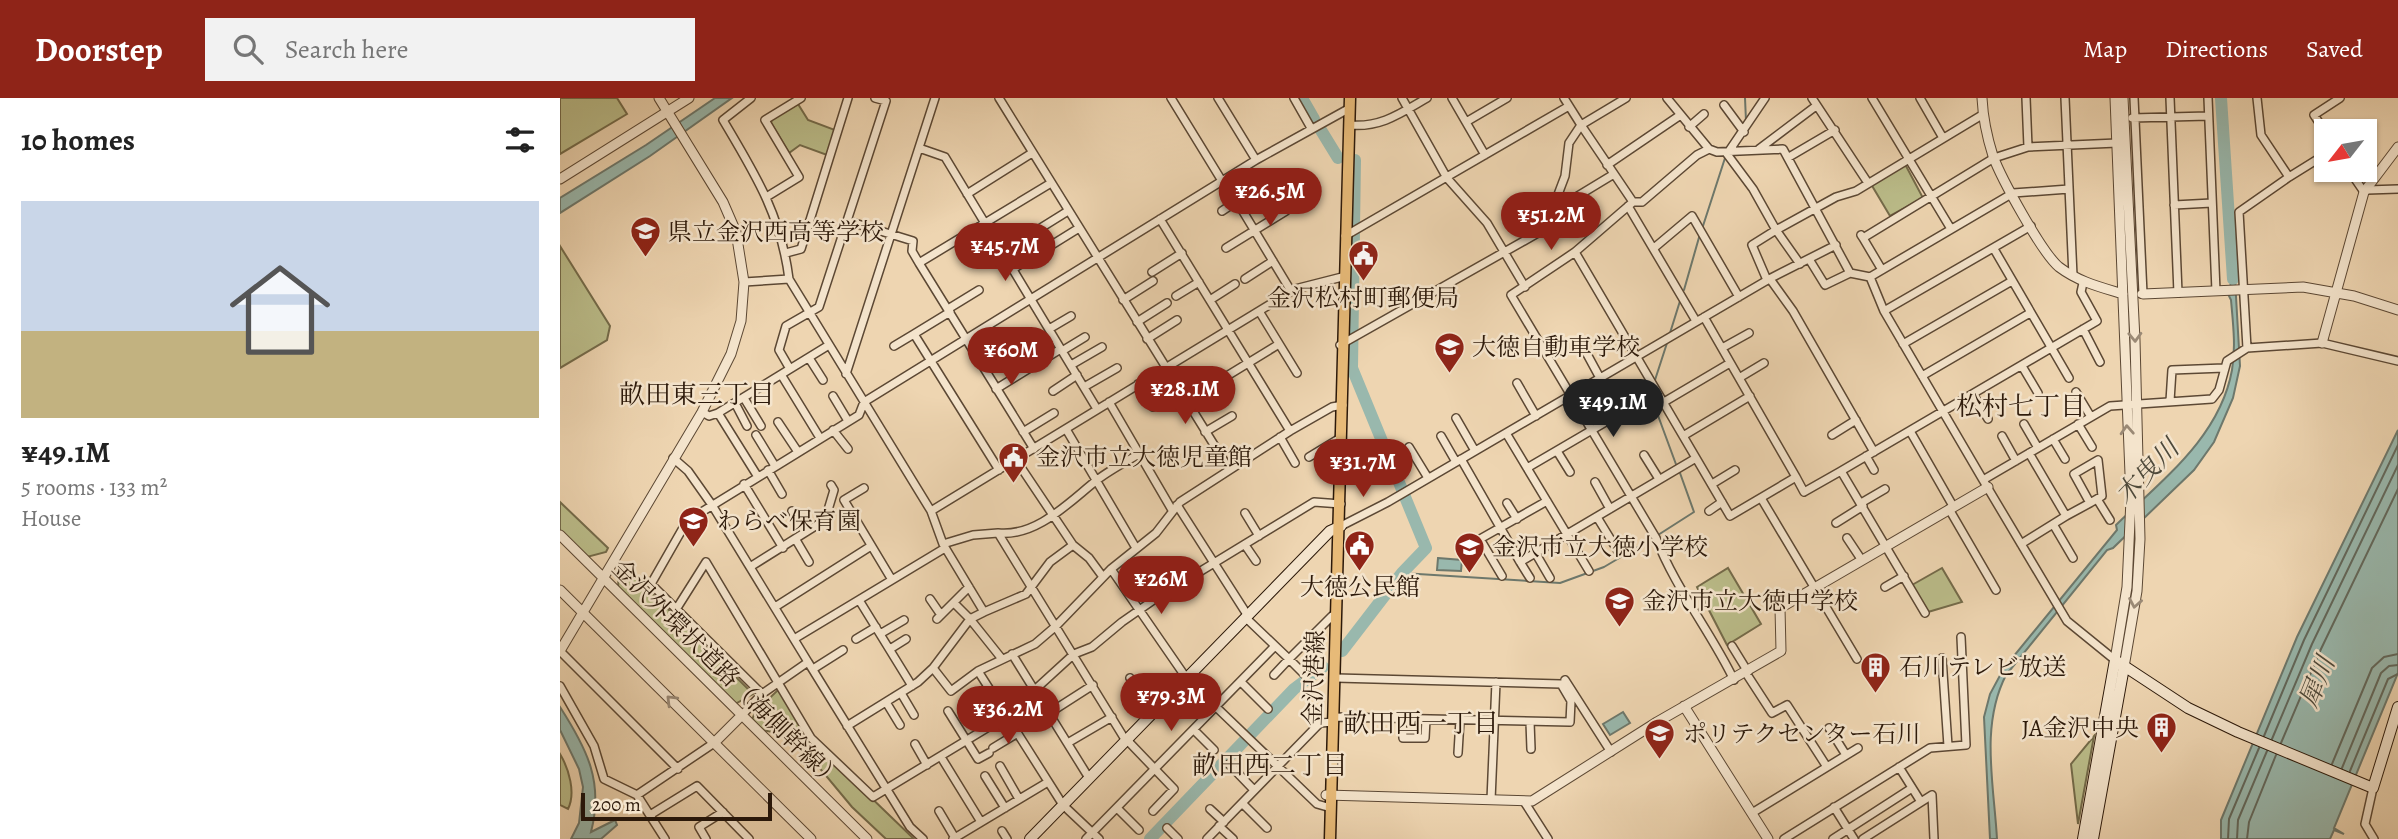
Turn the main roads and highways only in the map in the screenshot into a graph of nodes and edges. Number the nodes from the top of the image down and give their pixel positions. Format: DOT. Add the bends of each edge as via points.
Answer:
graph roads {
  1 [pos="1347,103"];
  2 [pos="1350,233"];
  3 [pos="1338,527"];
  4 [pos="1335,616"];
  5 [pos="2124,667"];
  6 [pos="2398,707"];
  7 [pos="1332,720"];
  8 [pos="2393,737"];
  9 [pos="1328,808"];
  10 [pos="1030,839"];
  11 [pos="1324,839"];
  12 [pos="1330,839"];
  13 [pos="2083,839"];
  14 [pos="2093,839"];
  1 -- 2 [label="main road, 金沢港線"];
  1 -- 2 [label="main road, 金沢港線"];
  2 -- 3 [label="main road, 金沢港線" via="1343,276 1348,341 1341,405"];
  3 -- 4 [label="main road, 金沢港線"];
  3 -- 10 [label="main road"];
  4 -- 7 [label="main road, 金沢港線"];
  4 -- 7 [label="main road, 金沢港線"];
  5 -- 8 [label="main road" via="2188,708 2369,785"];
  5 -- 13 [label="main road" via="2115,660"];
  5 -- 14 [label="main road"];
  6 -- 8 [label="main road"];
  7 -- 9 [label="main road, 金沢港線"];
  9 -- 11 [label="main road, 金沢港線"];
  9 -- 12 [label="main road, 金沢港線"];
}
